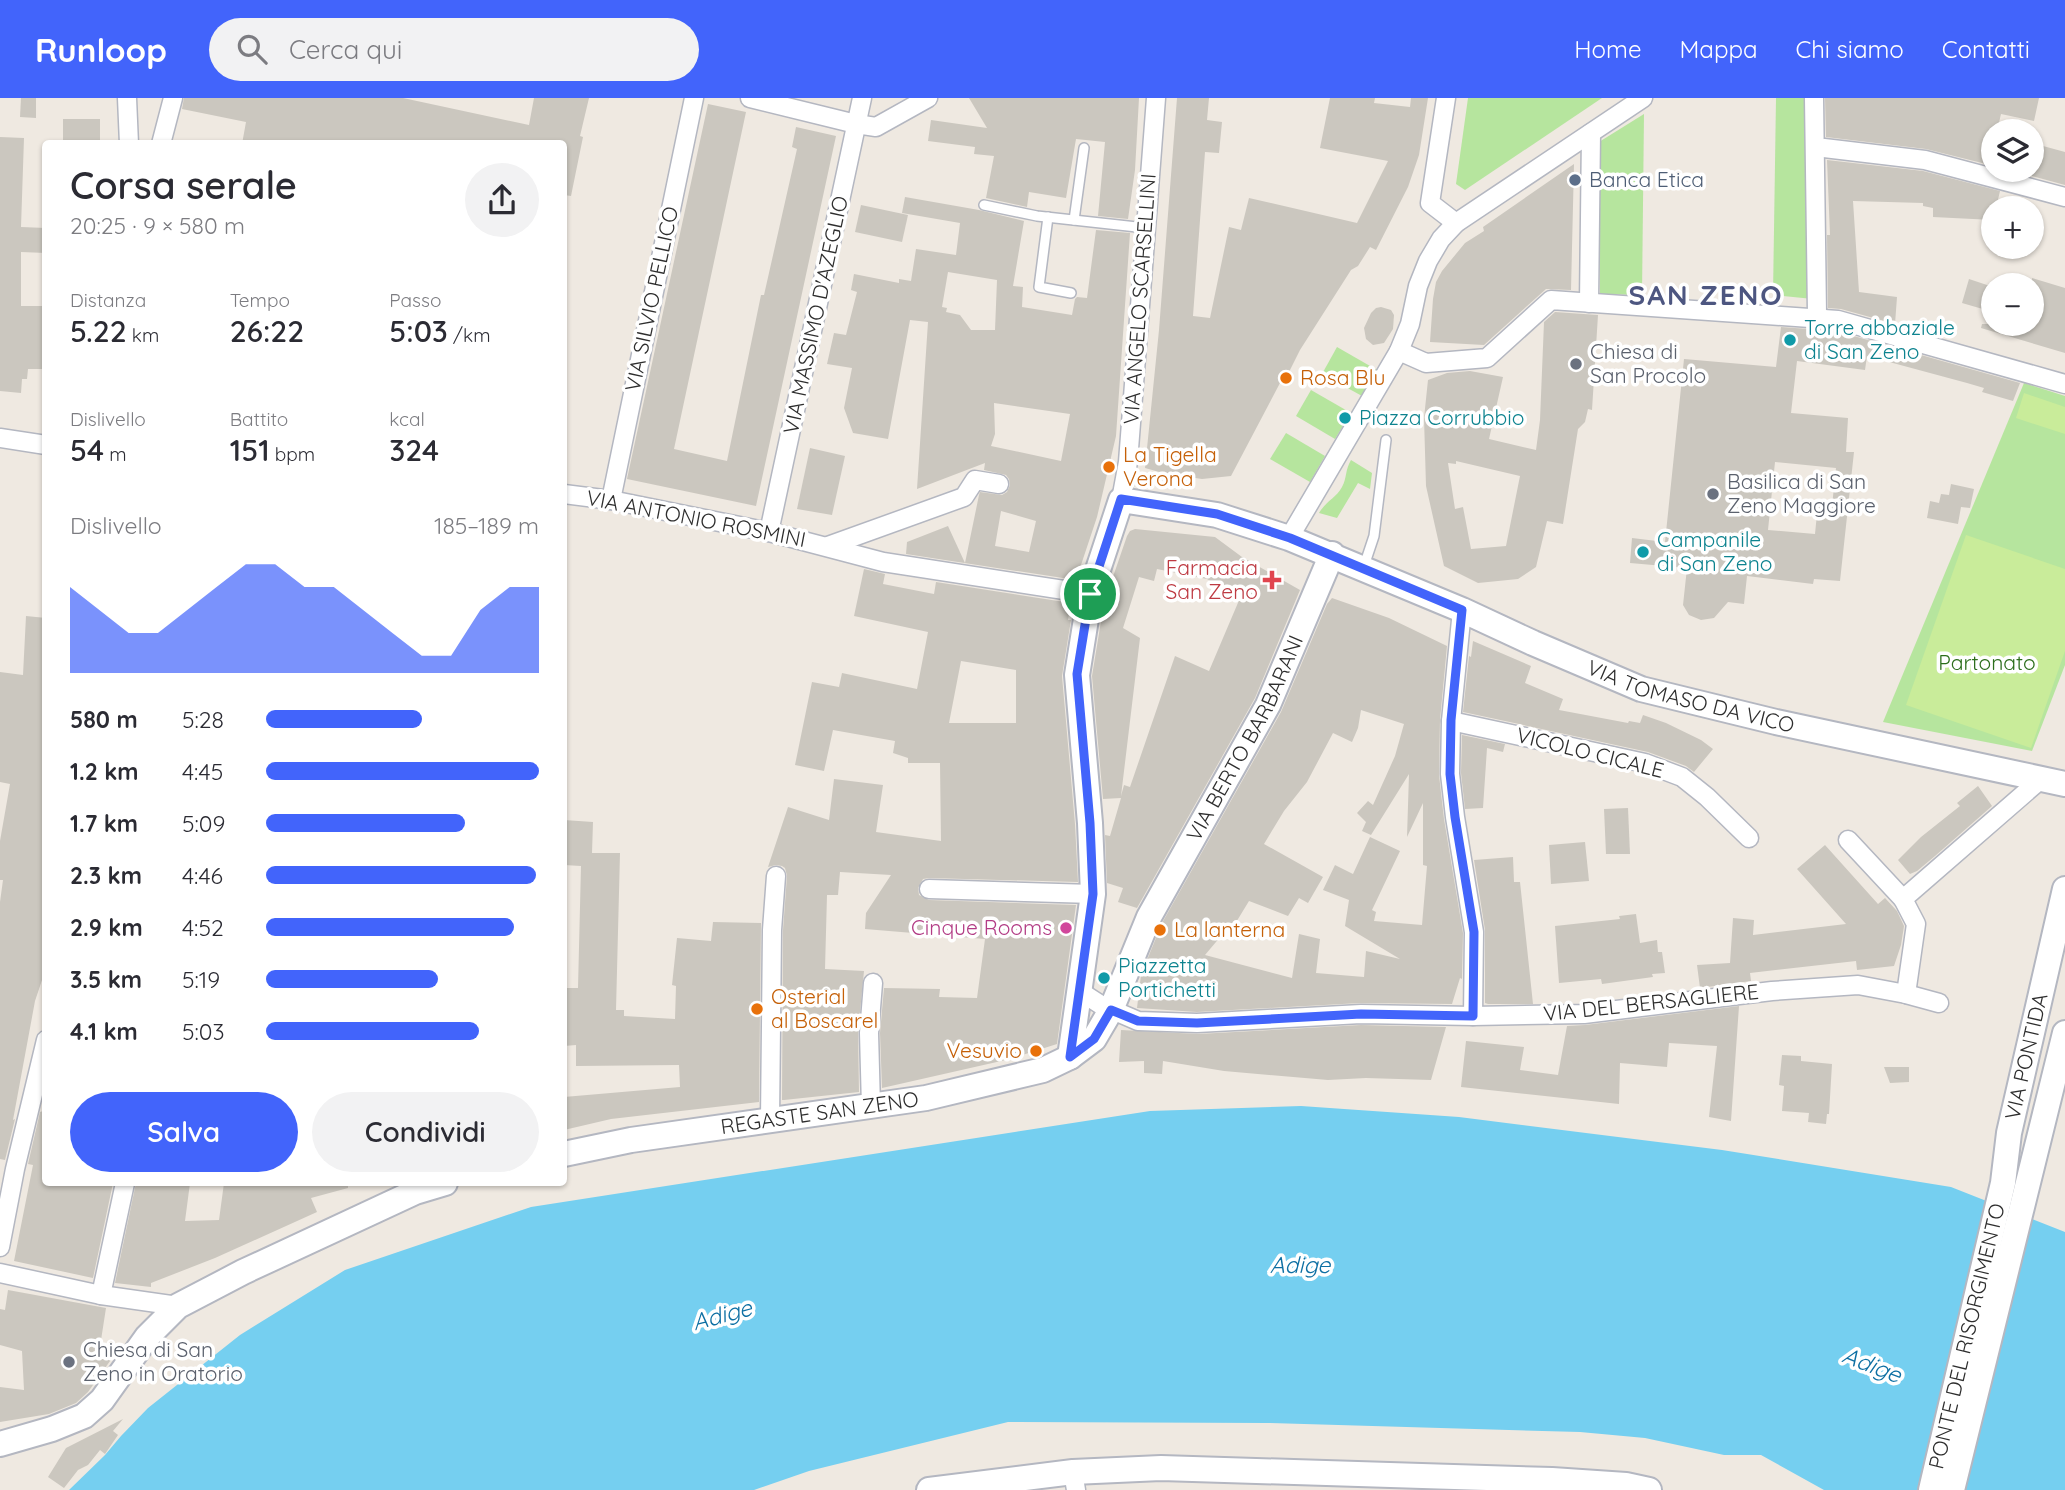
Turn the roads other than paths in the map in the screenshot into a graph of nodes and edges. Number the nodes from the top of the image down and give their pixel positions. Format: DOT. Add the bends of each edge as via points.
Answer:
graph roads {
  1 [pos="127,98"];
  2 [pos="173,98"];
  3 [pos="694,98"];
  4 [pos="750,98"];
  5 [pos="862,98"];
  6 [pos="928,98"];
  7 [pos="1156,98"];
  8 [pos="1446,98"];
  9 [pos="1643,98"];
  10 [pos="1814,98"];
  11 [pos="856,124"];
  12 [pos="1591,133"];
  13 [pos="129,140"];
  14 [pos="162,140"];
  15 [pos="1084,148"];
  16 [pos="1824,148"];
  17 [pos="2065,197"];
  18 [pos="985,205"];
  19 [pos="1048,217"];
  20 [pos="1074,220"];
  21 [pos="1456,223"];
  22 [pos="1146,228"];
  23 [pos="1071,293"];
  24 [pos="1595,304"];
  25 [pos="1821,318"];
  26 [pos="1399,351"];
  27 [pos="2065,384"];
  28 [pos="0,438"];
  29 [pos="1386,440"];
  30 [pos="42,444"];
  31 [pos="999,484"];
  32 [pos="567,494"];
  33 [pos="1121,499"];
  34 [pos="611,500"];
  35 [pos="769,532"];
  36 [pos="1290,538"];
  37 [pos="828,546"];
  38 [pos="1332,554"];
  39 [pos="1364,568"];
  40 [pos="1090,594"];
  41 [pos="1462,610"];
  42 [pos="1451,720"];
  43 [pos="2040,780"];
  44 [pos="2065,784"];
  45 [pos="1749,838"];
  46 [pos="1848,840"];
  47 [pos="776,876"];
  48 [pos="929,889"];
  49 [pos="2065,889"];
  50 [pos="1093,894"];
  51 [pos="1903,899"];
  52 [pos="873,983"];
  53 [pos="1079,988"];
  54 [pos="1906,994"];
  55 [pos="1939,1003"];
  56 [pos="1111,1010"];
  57 [pos="1473,1016"];
  58 [pos="2065,1033"];
  59 [pos="42,1053"];
  60 [pos="1070,1057"];
  61 [pos="871,1107"];
  62 [pos="770,1121"];
  63 [pos="567,1153"];
  64 [pos="8,1168"];
  65 [pos="2003,1183"];
  66 [pos="124,1186"];
  67 [pos="436,1186"];
  68 [pos="2027,1190"];
  69 [pos="0,1247"];
  70 [pos="0,1273"];
  71 [pos="101,1295"];
  72 [pos="178,1306"];
  73 [pos="0,1444"];
  74 [pos="1075,1481"];
  75 [pos="929,1490"];
  76 [pos="1649,1490"];
  77 [pos="1931,1490"];
  78 [pos="1952,1490"];
  1 -- 13 [label="street"];
  2 -- 14 [label="street"];
  3 -- 34 [label="street, VIA SILVIO PELLICO"];
  4 -- 11 [label="street"];
  5 -- 11 [label="street, VIA MASSIMO D'AZEGLIO"];
  6 -- 11 [label="street" via="876,127"];
  7 -- 22 [label="street, VIA ANGELO SCARSELLINI"];
  8 -- 21 [label="street" via="1430,203"];
  9 -- 12 [label="street"];
  10 -- 25 [label="street" via="1817,313"];
  11 -- 35 [label="street, VIA MASSIMO D'AZEGLIO"];
  12 -- 21 [label="street"];
  12 -- 24 [label="street"];
  15 -- 20 [label="lane"];
  16 -- 17 [label="street" via="1925,160"];
  18 -- 19 [label="lane"];
  19 -- 20 [label="lane"];
  19 -- 23 [label="lane" via="1039,287"];
  20 -- 22 [label="lane"];
  21 -- 26 [label="street" via="1428,261"];
  22 -- 33 [label="street, VIA ANGELO SCARSELLINI" via="1128,462"];
  24 -- 25 [label="street"];
  24 -- 26 [label="street" via="1551,300 1487,358 1426,363"];
  25 -- 27 [label="street"];
  26 -- 36 [label="street"];
  28 -- 30 [label="street"];
  29 -- 39 [label="lane" via="1374,536"];
  31 -- 37 [label="street, VIA ANTONIO ROSMINI" via="975,480 964,497"];
  32 -- 34 [label="street, VIA ANTONIO ROSMINI"];
  33 -- 36 [label="street" via="1217,514"];
  33 -- 40 [label="street"];
  34 -- 35 [label="street, VIA ANTONIO ROSMINI"];
  35 -- 37 [label="street, VIA ANTONIO ROSMINI"];
  36 -- 38 [label="street"];
  37 -- 40 [label="street, VIA ANTONIO ROSMINI" via="883,562"];
  38 -- 39 [label="street, VIA TOMASO DA VICO"];
  38 -- 56 [label="street, VIA BERTO BARBARANI" via="1268,705 1149,917"];
  39 -- 41 [label="street, VIA TOMASO DA VICO"];
  40 -- 50 [label="street" via="1077,674"];
  41 -- 42 [label="street"];
  41 -- 43 [label="street, VIA TOMASO DA VICO" via="1641,689"];
  42 -- 45 [label="street, VICOLO CICALE" via="1645,763 1682,777"];
  42 -- 57 [label="street" via="1450,774 1474,932"];
  43 -- 44 [label="street, VIA TOMASO DA VICO"];
  43 -- 51 [label="street"];
  46 -- 51 [label="street"];
  47 -- 62 [label="street"];
  48 -- 50 [label="street"];
  49 -- 65 [label="street, VIA PONTIDA" via="2009,1133"];
  50 -- 53 [label="street"];
  51 -- 54 [label="street" via="1916,924"];
  52 -- 61 [label="street"];
  53 -- 56 [label="street"];
  53 -- 60 [label="street"];
  54 -- 55 [label="street, VIA DEL BERSAGLIERE"];
  54 -- 57 [label="street, VIA DEL BERSAGLIERE" via="1858,985 1584,1014"];
  56 -- 57 [label="street, VIA DEL BERSAGLIERE" via="1138,1021 1197,1023 1361,1014"];
  56 -- 60 [label="street" via="1094,1039"];
  58 -- 68 [label="street, VIA PONTIDA"];
  59 -- 64 [label="street"];
  60 -- 61 [label="street, REGASTE SAN ZENO" via="1043,1070"];
  61 -- 62 [label="street, REGASTE SAN ZENO"];
  62 -- 63 [label="street, REGASTE SAN ZENO"];
  64 -- 69 [label="street"];
  65 -- 77 [label="street, PONTE DEL RISORGIMENTO"];
  66 -- 71 [label="street"];
  67 -- 72 [label="street"];
  68 -- 78 [label="street, PONTE DEL RISORGIMENTO"];
  70 -- 71 [label="street"];
  71 -- 72 [label="street"];
  72 -- 73 [label="street" via="84,1416"];
  74 -- 75 [label="street"];
  74 -- 76 [label="street" via="1161,1468 1552,1480"];
}
